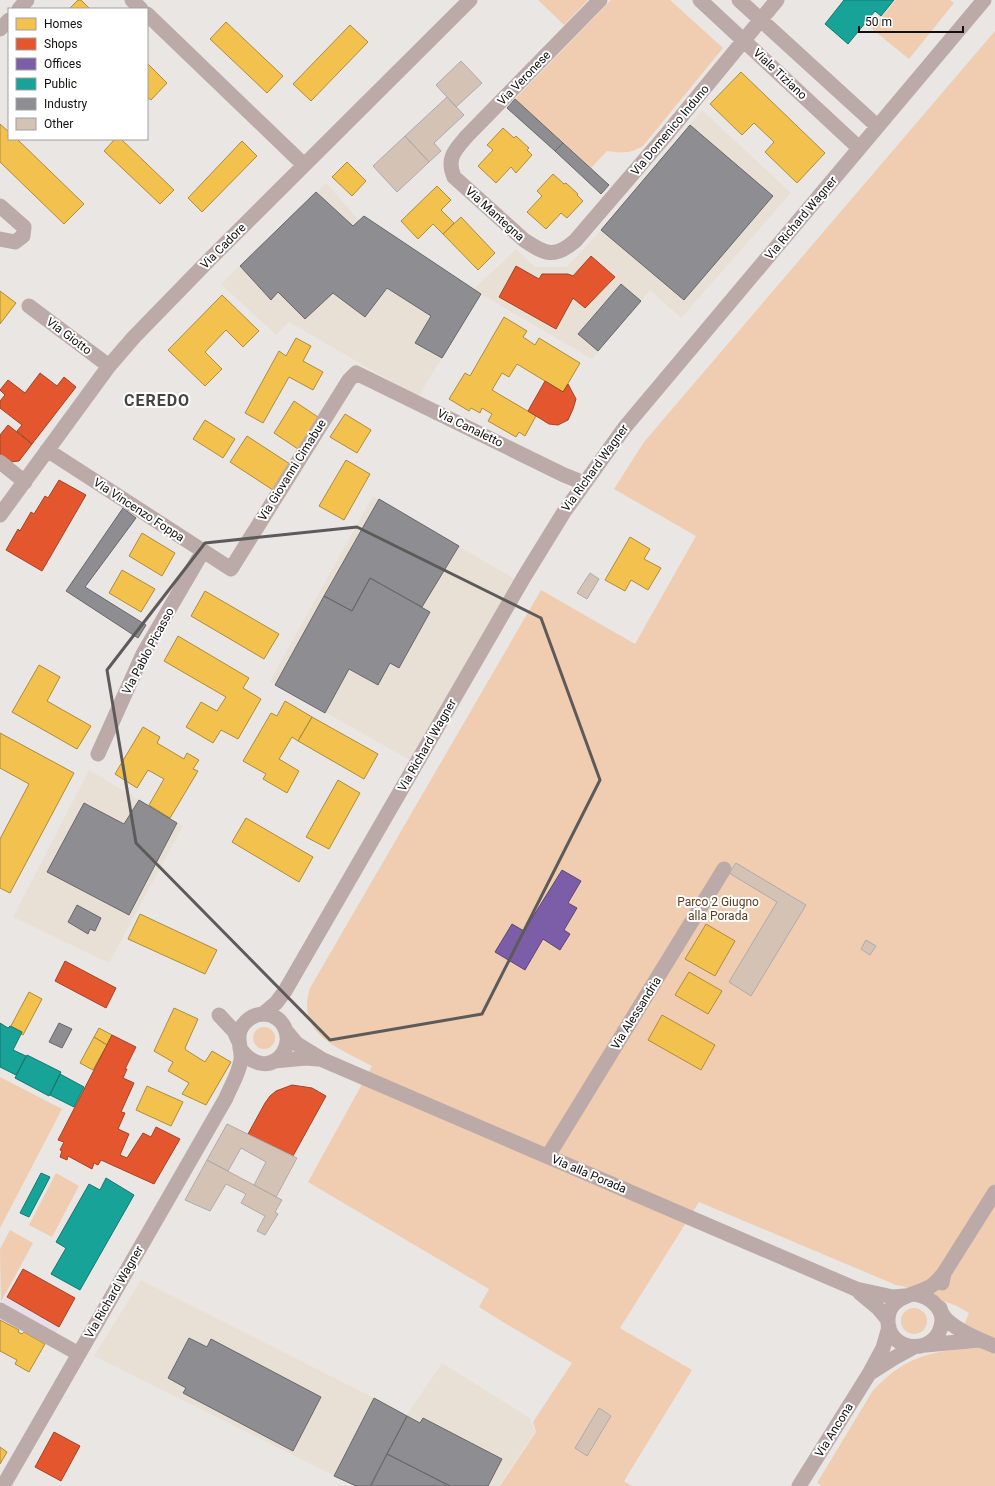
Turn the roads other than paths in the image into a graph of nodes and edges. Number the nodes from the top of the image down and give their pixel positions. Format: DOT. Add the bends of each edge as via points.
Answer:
graph roads {
  1 [pos="27,0"];
  2 [pos="132,0"];
  3 [pos="470,0"];
  4 [pos="600,0"];
  5 [pos="700,0"];
  6 [pos="739,0"];
  7 [pos="777,0"];
  8 [pos="984,0"];
  9 [pos="20,8"];
  10 [pos="140,8"];
  11 [pos="148,15"];
  12 [pos="761,20"];
  13 [pos="8,21"];
  14 [pos="0,30"];
  15 [pos="744,40"];
  16 [pos="877,126"];
  17 [pos="858,148"];
  18 [pos="451,158"];
  19 [pos="304,165"];
  20 [pos="0,206"];
  21 [pos="0,239"];
  22 [pos="556,253"];
  23 [pos="29,306"];
  24 [pos="109,366"];
  25 [pos="356,373"];
  26 [pos="47,450"];
  27 [pos="0,462"];
  28 [pos="25,482"];
  29 [pos="584,483"];
  30 [pos="0,515"];
  31 [pos="203,551"];
  32 [pos="231,569"];
  33 [pos="98,754"];
  34 [pos="724,869"];
  35 [pos="285,991"];
  36 [pos="263,1014"];
  37 [pos="248,1019"];
  38 [pos="285,1029"];
  39 [pos="239,1044"];
  40 [pos="322,1060"];
  41 [pos="271,1062"];
  42 [pos="226,1098"];
  43 [pos="548,1156"];
  44 [pos="995,1192"];
  45 [pos="944,1274"];
  46 [pos="856,1289"];
  47 [pos="909,1295"];
  48 [pos="0,1310"];
  49 [pos="940,1311"];
  50 [pos="888,1323"];
  51 [pos="980,1340"];
  52 [pos="920,1346"];
  53 [pos="995,1346"];
  54 [pos="78,1354"];
  55 [pos="869,1374"];
  56 [pos="3,1486"];
  57 [pos="799,1486"];
  1 -- 9 [label="street"];
  2 -- 10 [label="street"];
  3 -- 19 [label="street, Via Cadore"];
  4 -- 18 [label="street, Via Veronese" via="467,136"];
  5 -- 15 [label="street, Viale Tiziano"];
  6 -- 12 [label="street"];
  7 -- 12 [label="street, Via Domenico Induno"];
  8 -- 16 [label="street, Via Richard Wagner"];
  11 -- 19 [label="street"];
  12 -- 15 [label="street, Via Domenico Induno"];
  12 -- 16 [label="street"];
  13 -- 14 [label="street"];
  15 -- 17 [label="street, Viale Tiziano"];
  15 -- 22 [label="street, Via Domenico Induno" via="575,241"];
  16 -- 17 [label="street, Via Richard Wagner"];
  17 -- 29 [label="street, Via Richard Wagner" via="625,427"];
  18 -- 22 [label="street, Via Mantegna" via="450,168 454,177 474,196 524,240 536,248"];
  19 -- 24 [label="street, Via Cadore" via="155,315"];
  20 -- 21 [label="street" via="24,227 23,236 15,242"];
  23 -- 24 [label="street, Via Giotto"];
  24 -- 26 [label="street, Via Cadore"];
  25 -- 29 [label="street, Via Canaletto"];
  25 -- 32 [label="street, Via Giovanni Cimabue" via="349,380"];
  26 -- 28 [label="street, Via Cadore"];
  26 -- 31 [label="street, Via Vincenzo Foppa"];
  27 -- 28 [label="street"];
  28 -- 30 [label="street, Via Cadore"];
  29 -- 35 [label="street, Via Richard Wagner" via="524,577"];
  31 -- 32 [label="street, Via Vincenzo Foppa"];
  31 -- 33 [label="street, Via Pablo Picasso" via="143,654"];
  34 -- 43 [label="street, Via Alessandria"];
  35 -- 36 [label="street, Via Richard Wagner"];
  35 -- 38 [label="street, Via Richard Wagner" via="282,1006"];
  36 -- 37 [label="street"];
  36 -- 38 [label="street" via="275,1017"];
  37 -- 39 [label="street" via="240,1032"];
  37 -- 39 [label="street" via="219,1015 234,1031"];
  38 -- 40 [label="street, Via alla Porada" via="297,1044"];
  38 -- 41 [label="street" via="288,1040 286,1049"];
  39 -- 41 [label="street" via="244,1055 251,1060 258,1063"];
  39 -- 42 [label="street, Via Richard Wagner" via="240,1066"];
  40 -- 41 [label="street, Via alla Porada" via="306,1058"];
  40 -- 43 [label="street, Via alla Porada"];
  41 -- 42 [label="street, Via Richard Wagner" via="245,1075"];
  42 -- 54 [label="street, Via Richard Wagner"];
  43 -- 46 [label="street, Via alla Porada"];
  44 -- 45 [label="street"];
  45 -- 47 [label="street" via="931,1286"];
  45 -- 49 [label="street" via="940,1291"];
  46 -- 47 [label="street, Via alla Porada" via="893,1297"];
  46 -- 50 [label="street, Via alla Porada" via="878,1308"];
  47 -- 49 [label="street" via="930,1298"];
  47 -- 50 [label="street" via="897,1300 892,1306"];
  48 -- 54 [label="street"];
  49 -- 51 [label="street" via="955,1327"];
  49 -- 52 [label="street" via="939,1331 931,1342"];
  50 -- 52 [label="street" via="896,1340 907,1346"];
  50 -- 55 [label="street, Via Ancona" via="883,1348"];
  51 -- 52 [label="street"];
  51 -- 53 [label="street"];
  52 -- 55 [label="street, Via Ancona"];
  54 -- 56 [label="street, Via Richard Wagner"];
  55 -- 57 [label="street, Via Ancona"];
}
